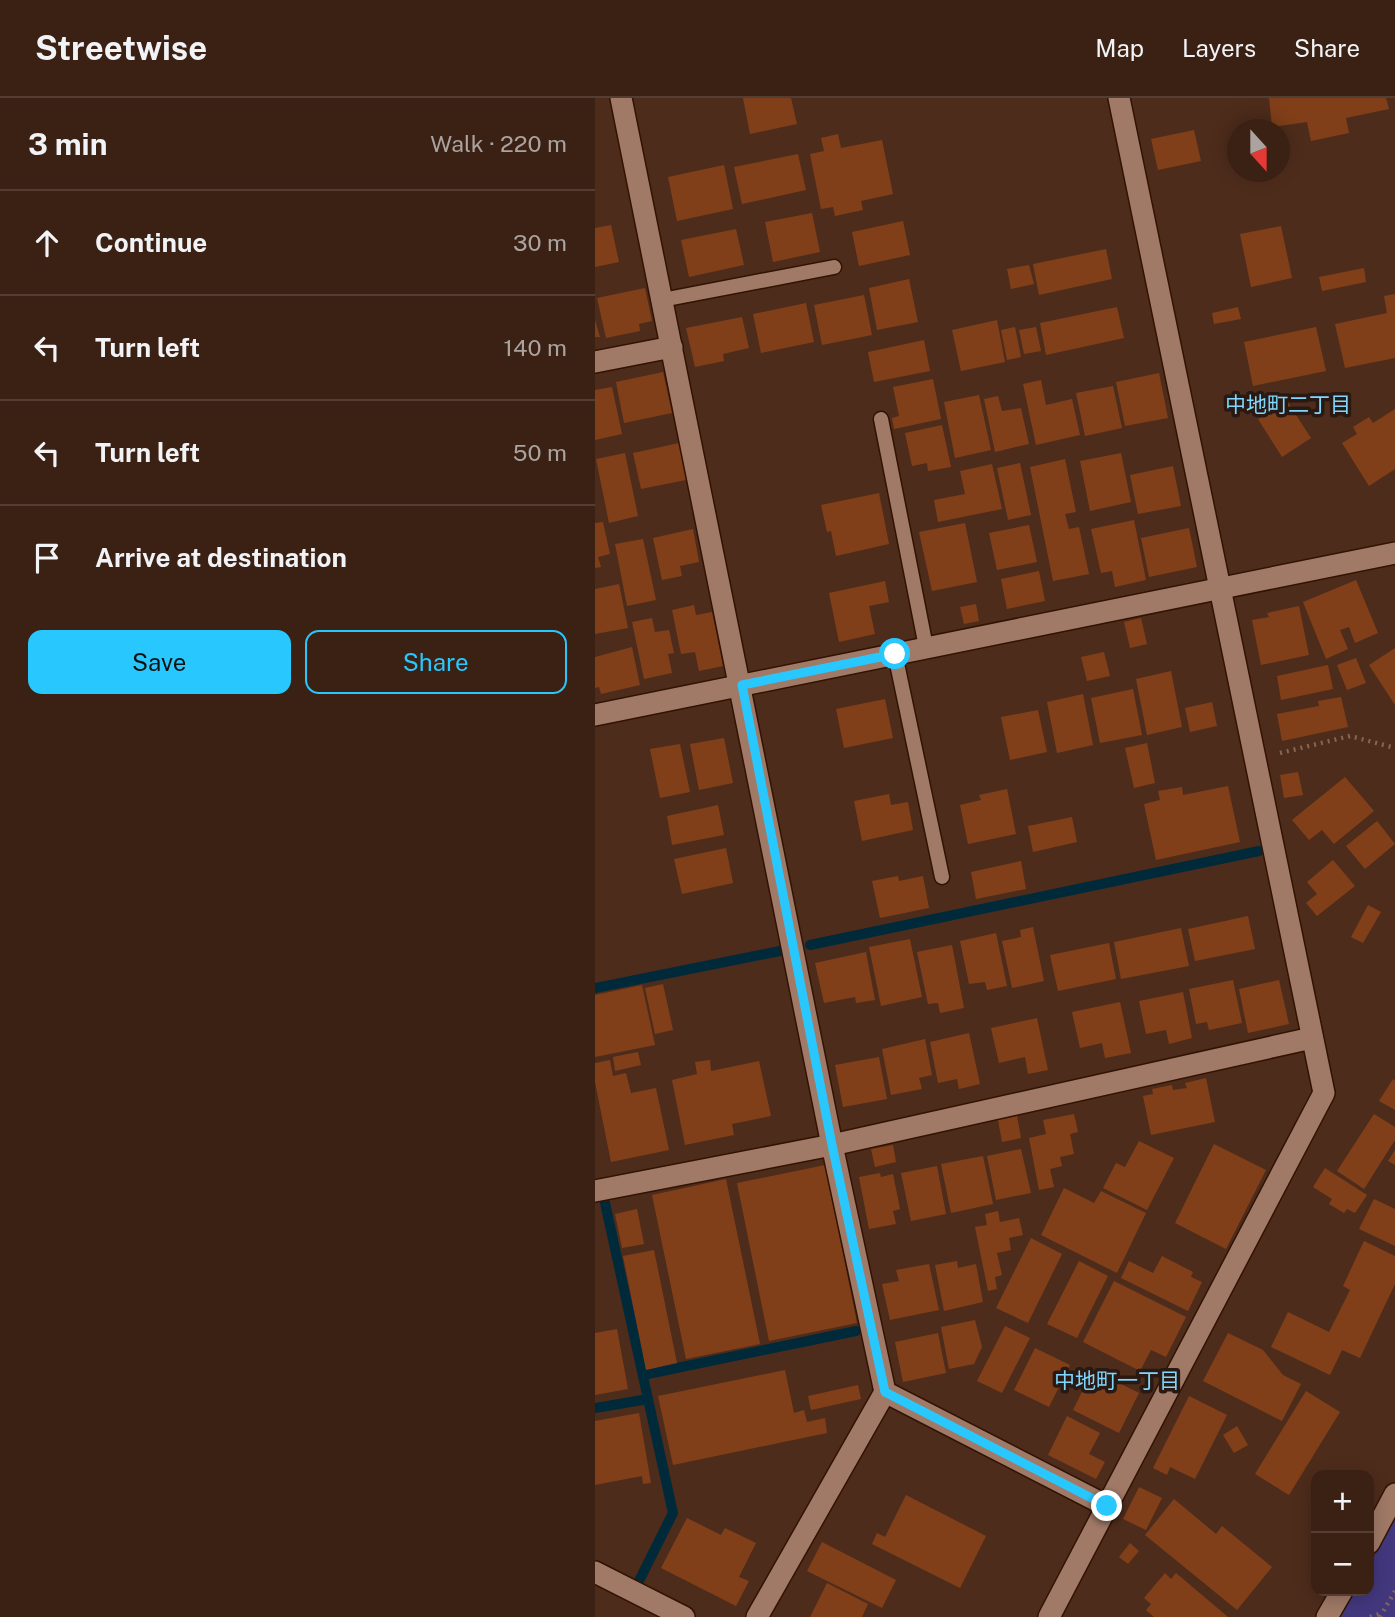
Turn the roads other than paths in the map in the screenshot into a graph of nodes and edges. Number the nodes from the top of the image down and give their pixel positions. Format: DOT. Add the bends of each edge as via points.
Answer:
graph roads {
  1 [pos="621,98"];
  2 [pos="1119,98"];
  3 [pos="834,267"];
  4 [pos="663,300"];
  5 [pos="673,347"];
  6 [pos="595,362"];
  7 [pos="881,419"];
  8 [pos="1395,553"];
  9 [pos="1220,586"];
  10 [pos="926,647"];
  11 [pos="895,654"];
  12 [pos="742,685"];
  13 [pos="595,715"];
  14 [pos="942,877"];
  15 [pos="1312,1038"];
  16 [pos="832,1145"];
  17 [pos="595,1191"];
  18 [pos="885,1392"];
  19 [pos="1395,1494"];
  20 [pos="1107,1506"];
  21 [pos="1374,1534"];
  22 [pos="595,1572"];
  23 [pos="1339,1596"];
  24 [pos="684,1617"];
  25 [pos="757,1617"];
  26 [pos="1049,1617"];
  27 [pos="1327,1617"];
  1 -- 4 [label="street"];
  2 -- 9 [label="street"];
  3 -- 4 [label="lane"];
  4 -- 5 [label="street"];
  5 -- 6 [label="street"];
  5 -- 12 [label="street"];
  7 -- 10 [label="lane"];
  8 -- 9 [label="street"];
  9 -- 10 [label="street"];
  9 -- 15 [label="street"];
  10 -- 11 [label="street"];
  11 -- 12 [label="street"];
  11 -- 14 [label="lane"];
  12 -- 13 [label="street"];
  12 -- 16 [label="street"];
  15 -- 16 [label="street"];
  15 -- 20 [label="street" via="1324,1094"];
  16 -- 17 [label="street"];
  16 -- 18 [label="street"];
  18 -- 20 [label="street"];
  18 -- 25 [label="street"];
  19 -- 21 [label="street"];
  20 -- 26 [label="street"];
  22 -- 24 [label="street"];
  23 -- 27 [label="street"];
}
